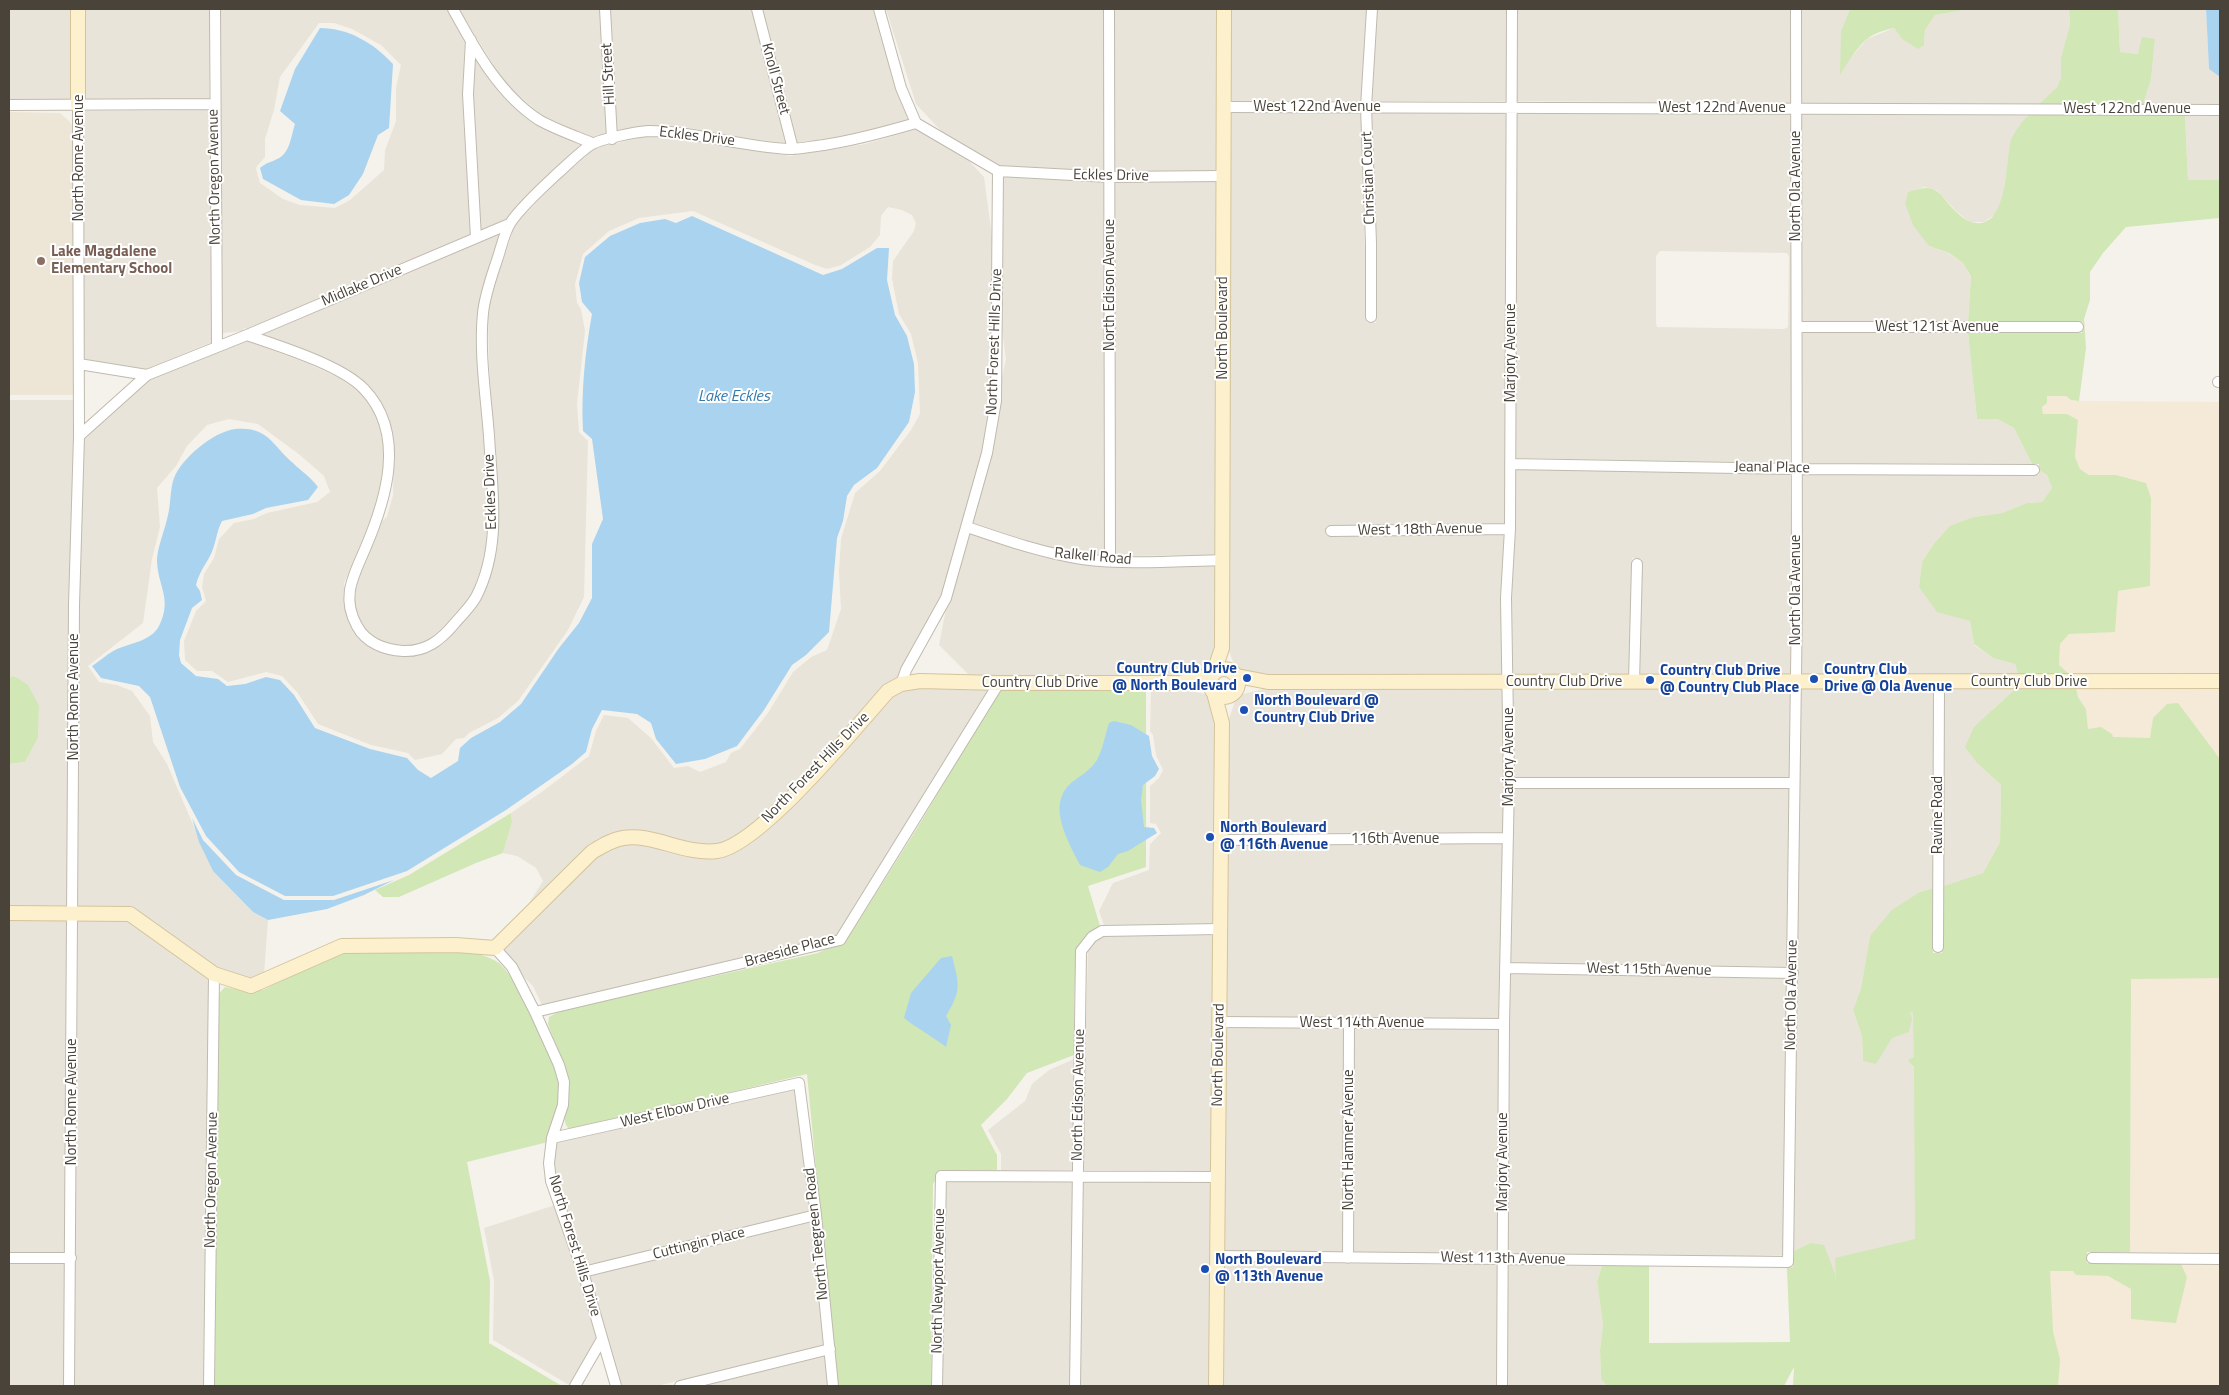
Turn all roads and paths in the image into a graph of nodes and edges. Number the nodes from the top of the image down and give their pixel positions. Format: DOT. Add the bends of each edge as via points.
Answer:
graph roads {
  1 [pos="78,9"];
  2 [pos="215,9"];
  3 [pos="453,9"];
  4 [pos="605,9"];
  5 [pos="757,9"];
  6 [pos="879,9"];
  7 [pos="1110,9"];
  8 [pos="1224,9"];
  9 [pos="1372,9"];
  10 [pos="1512,9"];
  11 [pos="1796,9"];
  12 [pos="470,40"];
  13 [pos="214,104"];
  14 [pos="9,105"];
  15 [pos="78,105"];
  16 [pos="1224,106"];
  17 [pos="1366,107"];
  18 [pos="1512,107"];
  19 [pos="1796,108"];
  20 [pos="2220,110"];
  21 [pos="916,123"];
  22 [pos="612,139"];
  23 [pos="592,143"];
  24 [pos="794,149"];
  25 [pos="998,172"];
  26 [pos="1223,176"];
  27 [pos="1110,177"];
  28 [pos="509,224"];
  29 [pos="476,238"];
  30 [pos="1371,317"];
  31 [pos="1797,326"];
  32 [pos="2078,328"];
  33 [pos="247,335"];
  34 [pos="217,346"];
  35 [pos="79,364"];
  36 [pos="147,375"];
  37 [pos="79,436"];
  38 [pos="1510,464"];
  39 [pos="1795,469"];
  40 [pos="2034,470"];
  41 [pos="967,527"];
  42 [pos="1510,528"];
  43 [pos="1331,531"];
  44 [pos="1224,560"];
  45 [pos="1110,562"];
  46 [pos="1637,564"];
  47 [pos="1222,648"];
  48 [pos="1213,673"];
  49 [pos="2220,681"];
  50 [pos="1508,682"];
  51 [pos="1634,682"];
  52 [pos="1795,682"];
  53 [pos="1939,682"];
  54 [pos="999,683"];
  55 [pos="1179,683"];
  56 [pos="1234,683"];
  57 [pos="901,684"];
  58 [pos="1213,692"];
  59 [pos="1222,723"];
  60 [pos="1509,783"];
  61 [pos="1794,783"];
  62 [pos="1508,838"];
  63 [pos="1222,840"];
  64 [pos="9,913"];
  65 [pos="73,913"];
  66 [pos="1220,930"];
  67 [pos="1938,947"];
  68 [pos="495,948"];
  69 [pos="1506,968"];
  70 [pos="1792,973"];
  71 [pos="214,974"];
  72 [pos="535,1012"];
  73 [pos="1219,1022"];
  74 [pos="1349,1023"];
  75 [pos="1504,1024"];
  76 [pos="799,1083"];
  77 [pos="552,1138"];
  78 [pos="1078,1176"];
  79 [pos="1217,1177"];
  80 [pos="816,1215"];
  81 [pos="1218,1256"];
  82 [pos="9,1258"];
  83 [pos="71,1258"];
  84 [pos="1348,1258"];
  85 [pos="2092,1258"];
  86 [pos="1503,1259"];
  87 [pos="2220,1259"];
  88 [pos="1788,1262"];
  89 [pos="583,1272"];
  90 [pos="602,1339"];
  91 [pos="830,1349"];
  92 [pos="69,1386"];
  93 [pos="209,1386"];
  94 [pos="575,1386"];
  95 [pos="616,1386"];
  96 [pos="680,1386"];
  97 [pos="833,1386"];
  98 [pos="937,1386"];
  99 [pos="1075,1386"];
  100 [pos="1216,1386"];
  101 [pos="1502,1386"];
  1 -- 15 [label="street, North Rome Avenue"];
  2 -- 13 [label="street, North Oregon Avenue"];
  3 -- 12 [label="street"];
  4 -- 22 [label="street, Hill Street"];
  5 -- 24 [label="street, Knoll Street"];
  6 -- 21 [label="street" via="901,88"];
  7 -- 27 [label="street, North Edison Avenue"];
  8 -- 16 [label="street, North Boulevard"];
  9 -- 17 [label="street, Christian Court"];
  10 -- 18 [label="street, Marjory Avenue"];
  11 -- 19 [label="street, North Ola Avenue"];
  12 -- 23 [label="street" via="502,88 539,120"];
  12 -- 29 [label="street" via="468,94"];
  13 -- 15 [label="street"];
  13 -- 34 [label="street, North Oregon Avenue"];
  14 -- 15 [label="street"];
  15 -- 35 [label="street, North Rome Avenue"];
  16 -- 17 [label="street, West 122nd Avenue"];
  16 -- 26 [label="street, North Boulevard"];
  17 -- 18 [label="street, West 122nd Avenue"];
  17 -- 30 [label="street, Christian Court"];
  18 -- 19 [label="street, West 122nd Avenue"];
  18 -- 38 [label="street, Marjory Avenue"];
  19 -- 20 [label="street, West 122nd Avenue"];
  19 -- 31 [label="street, North Ola Avenue"];
  21 -- 24 [label="street, Eckles Drive" via="864,138"];
  21 -- 25 [label="street"];
  22 -- 23 [label="street, Eckles Drive"];
  22 -- 24 [label="street, Eckles Drive" via="643,131 684,133"];
  23 -- 28 [label="street, Eckles Drive"];
  25 -- 27 [label="street, Eckles Drive"];
  25 -- 41 [label="street, North Forest Hills Drive" via="996,401 987,454"];
  26 -- 27 [label="street, Eckles Drive"];
  26 -- 44 [label="street, North Boulevard"];
  27 -- 45 [label="street, North Edison Avenue"];
  28 -- 29 [label="street, Midlake Drive"];
  28 -- 33 [label="street, Eckles Drive" via="483,314 494,516 490,560 475,598 442,638 429,646 414,651 379,646 357,627 349,604 349,586 379,515 388,481 389,446 381,412 363,388 341,373"];
  29 -- 33 [label="street, Midlake Drive"];
  31 -- 32 [label="street, West 121st Avenue"];
  31 -- 39 [label="street, North Ola Avenue"];
  33 -- 34 [label="street"];
  34 -- 36 [label="street"];
  35 -- 36 [label="street"];
  35 -- 37 [label="street, North Rome Avenue"];
  36 -- 37 [label="street"];
  37 -- 65 [label="street, North Rome Avenue" via="74,605"];
  38 -- 39 [label="street, Jeanal Place"];
  38 -- 42 [label="street, Marjory Avenue"];
  39 -- 40 [label="street, Jeanal Place"];
  39 -- 52 [label="street, North Ola Avenue"];
  41 -- 45 [label="street, Ralkell Road" via="1039,551"];
  41 -- 57 [label="street, North Forest Hills Drive" via="946,598"];
  42 -- 43 [label="street, West 118th Avenue"];
  42 -- 50 [label="street, Marjory Avenue" via="1506,598"];
  44 -- 45 [label="street, Ralkell Road"];
  44 -- 47 [label="street, North Boulevard"];
  46 -- 51 [label="street"];
  47 -- 48 [label="street, North Boulevard"];
  47 -- 56 [label="street, North Boulevard"];
  48 -- 55 [label="street, Country Club Drive"];
  48 -- 56 [label="street" via="1223,668"];
  48 -- 58 [label="street" via="1210,682"];
  49 -- 53 [label="street, Country Club Drive"];
  50 -- 51 [label="street, Country Club Drive"];
  50 -- 56 [label="street, Country Club Drive"];
  50 -- 60 [label="street, Marjory Avenue"];
  51 -- 52 [label="street, Country Club Drive"];
  52 -- 53 [label="street, Country Club Drive"];
  52 -- 61 [label="street, North Ola Avenue"];
  53 -- 67 [label="street, Ravine Road"];
  54 -- 55 [label="street, Country Club Drive"];
  54 -- 57 [label="street, Country Club Drive" via="920,681"];
  54 -- 72 [label="street, Braeside Place" via="840,940"];
  55 -- 58 [label="street, Country Club Drive"];
  56 -- 58 [label="street" via="1222,697"];
  56 -- 59 [label="street, North Boulevard"];
  57 -- 68 [label="street, North Forest Hills Drive" via="888,691 793,796 736,845 718,851 693,852 648,838 610,841 592,852"];
  58 -- 59 [label="street, North Boulevard"];
  59 -- 63 [label="street, North Boulevard"];
  60 -- 61 [label="street"];
  60 -- 62 [label="street, Marjory Avenue"];
  61 -- 70 [label="street, North Ola Avenue"];
  62 -- 63 [label="street, 116th Avenue"];
  62 -- 69 [label="street, Marjory Avenue"];
  63 -- 66 [label="street, North Boulevard"];
  64 -- 65 [label="street"];
  65 -- 71 [label="street" via="130,914"];
  65 -- 83 [label="street, North Rome Avenue"];
  66 -- 73 [label="street, North Boulevard"];
  66 -- 78 [label="street, North Edison Avenue" via="1102,931 1092,936 1081,951"];
  68 -- 71 [label="street" via="342,946 250,986"];
  68 -- 72 [label="street, North Forest Hills Drive" via="512,967"];
  69 -- 70 [label="street, West 115th Avenue"];
  69 -- 75 [label="street, Marjory Avenue"];
  70 -- 88 [label="street, North Ola Avenue"];
  71 -- 93 [label="street, North Oregon Avenue"];
  72 -- 77 [label="street, North Forest Hills Drive" via="564,1082 563,1105"];
  73 -- 74 [label="street, West 114th Avenue"];
  73 -- 79 [label="street, North Boulevard"];
  74 -- 75 [label="street, West 114th Avenue"];
  74 -- 84 [label="street, North Hamner Avenue"];
  75 -- 86 [label="street, Marjory Avenue"];
  76 -- 77 [label="street, West Elbow Drive"];
  76 -- 80 [label="street, North Teegreen Road"];
  77 -- 89 [label="street, North Forest Hills Drive" via="551,1181"];
  78 -- 79 [label="street"];
  78 -- 98 [label="street, North Newport Avenue" via="941,1176"];
  78 -- 99 [label="street, North Edison Avenue"];
  79 -- 81 [label="street, North Boulevard"];
  80 -- 89 [label="street, Cuttingin Place"];
  80 -- 91 [label="street, North Teegreen Road"];
  81 -- 84 [label="street, West 113th Avenue"];
  81 -- 100 [label="street, North Boulevard"];
  82 -- 83 [label="street"];
  83 -- 92 [label="street, North Rome Avenue"];
  84 -- 86 [label="street, West 113th Avenue"];
  85 -- 87 [label="street"];
  86 -- 88 [label="street, West 113th Avenue"];
  86 -- 101 [label="street, Marjory Avenue"];
  89 -- 90 [label="street, North Forest Hills Drive"];
  90 -- 94 [label="street"];
  90 -- 95 [label="street, North Forest Hills Drive"];
  91 -- 96 [label="street"];
  91 -- 97 [label="street, North Teegreen Road"];
}
